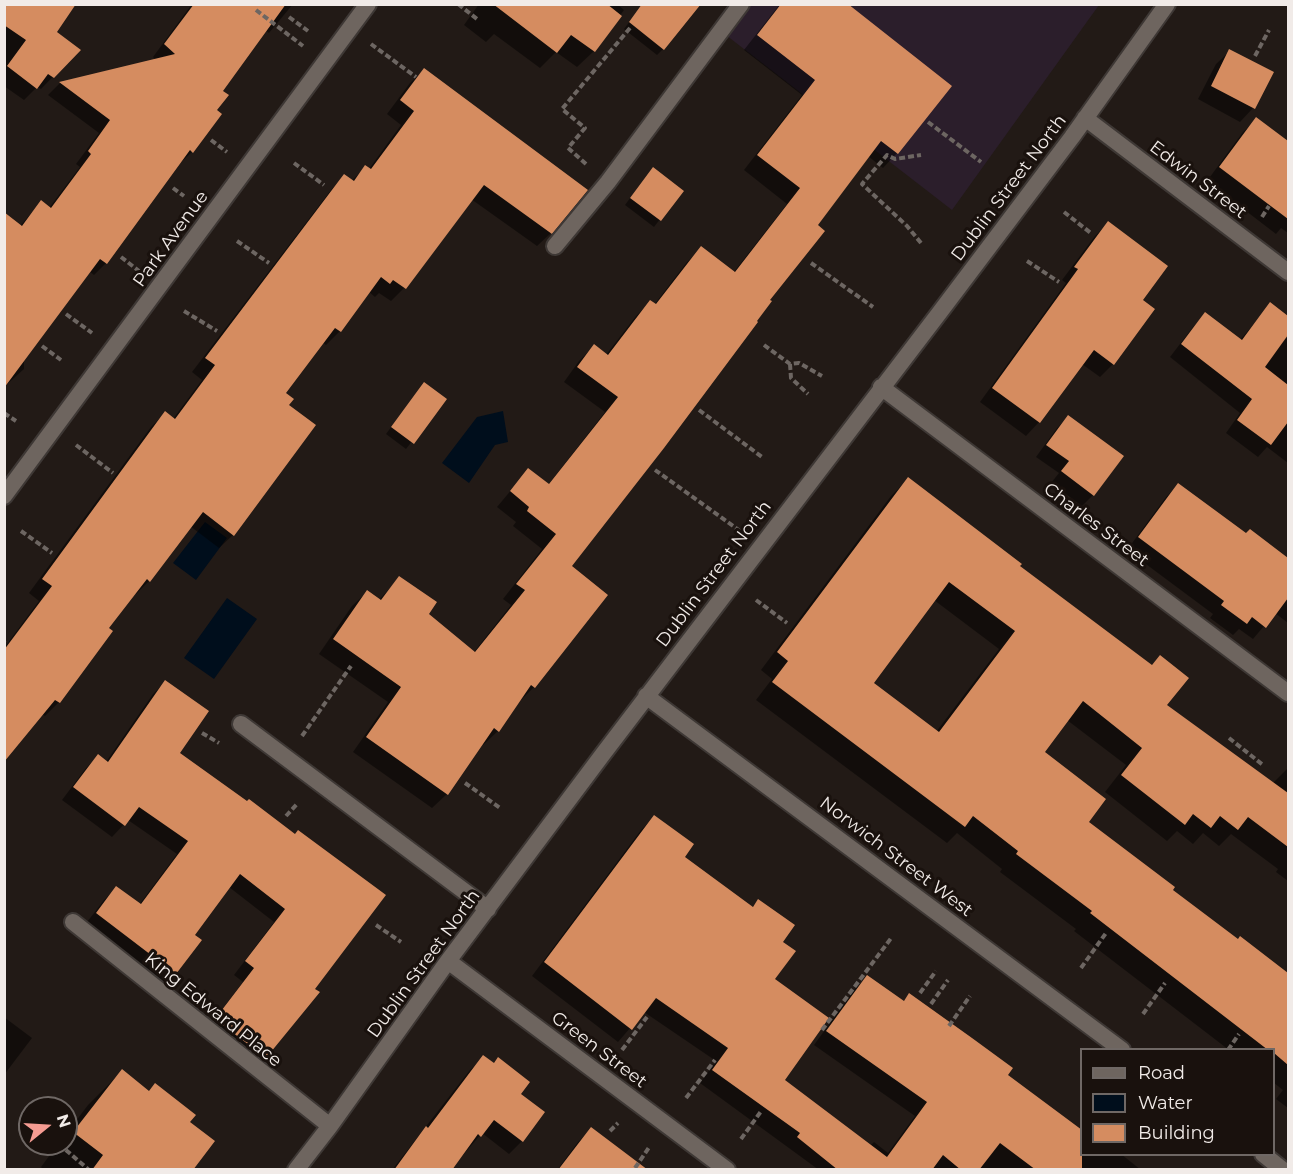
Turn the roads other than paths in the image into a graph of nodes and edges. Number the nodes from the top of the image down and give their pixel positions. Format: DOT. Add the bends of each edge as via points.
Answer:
graph roads {
  1 [pos="368,4"];
  2 [pos="741,4"];
  3 [pos="1167,4"];
  4 [pos="1085,118"];
  5 [pos="555,246"];
  6 [pos="1288,272"];
  7 [pos="881,387"];
  8 [pos="4,496"];
  9 [pos="1288,693"];
  10 [pos="646,696"];
  11 [pos="241,724"];
  12 [pos="488,909"];
  13 [pos="73,922"];
  14 [pos="448,961"];
  15 [pos="1119,1048"];
  16 [pos="330,1126"];
  17 [pos="1264,1156"];
  18 [pos="296,1170"];
  19 [pos="727,1170"];
  20 [pos="1283,1170"];
  1 -- 8 [label="street, Park Avenue"];
  2 -- 5 [label="street" via="608,182"];
  3 -- 4 [label="street, Dublin Street North"];
  4 -- 6 [label="street, Edwin Street"];
  4 -- 7 [label="street, Dublin Street North"];
  7 -- 9 [label="street, Charles Street"];
  7 -- 10 [label="street, Dublin Street North"];
  10 -- 12 [label="street, Dublin Street North"];
  10 -- 15 [label="street, Norwich Street West"];
  11 -- 12 [label="street"];
  12 -- 14 [label="street, Dublin Street North"];
  13 -- 16 [label="street, King Edward Place"];
  14 -- 16 [label="street, Dublin Street North"];
  14 -- 19 [label="street, Green Street"];
  16 -- 18 [label="street, Dublin Street North"];
  17 -- 20 [label="street"];
}
